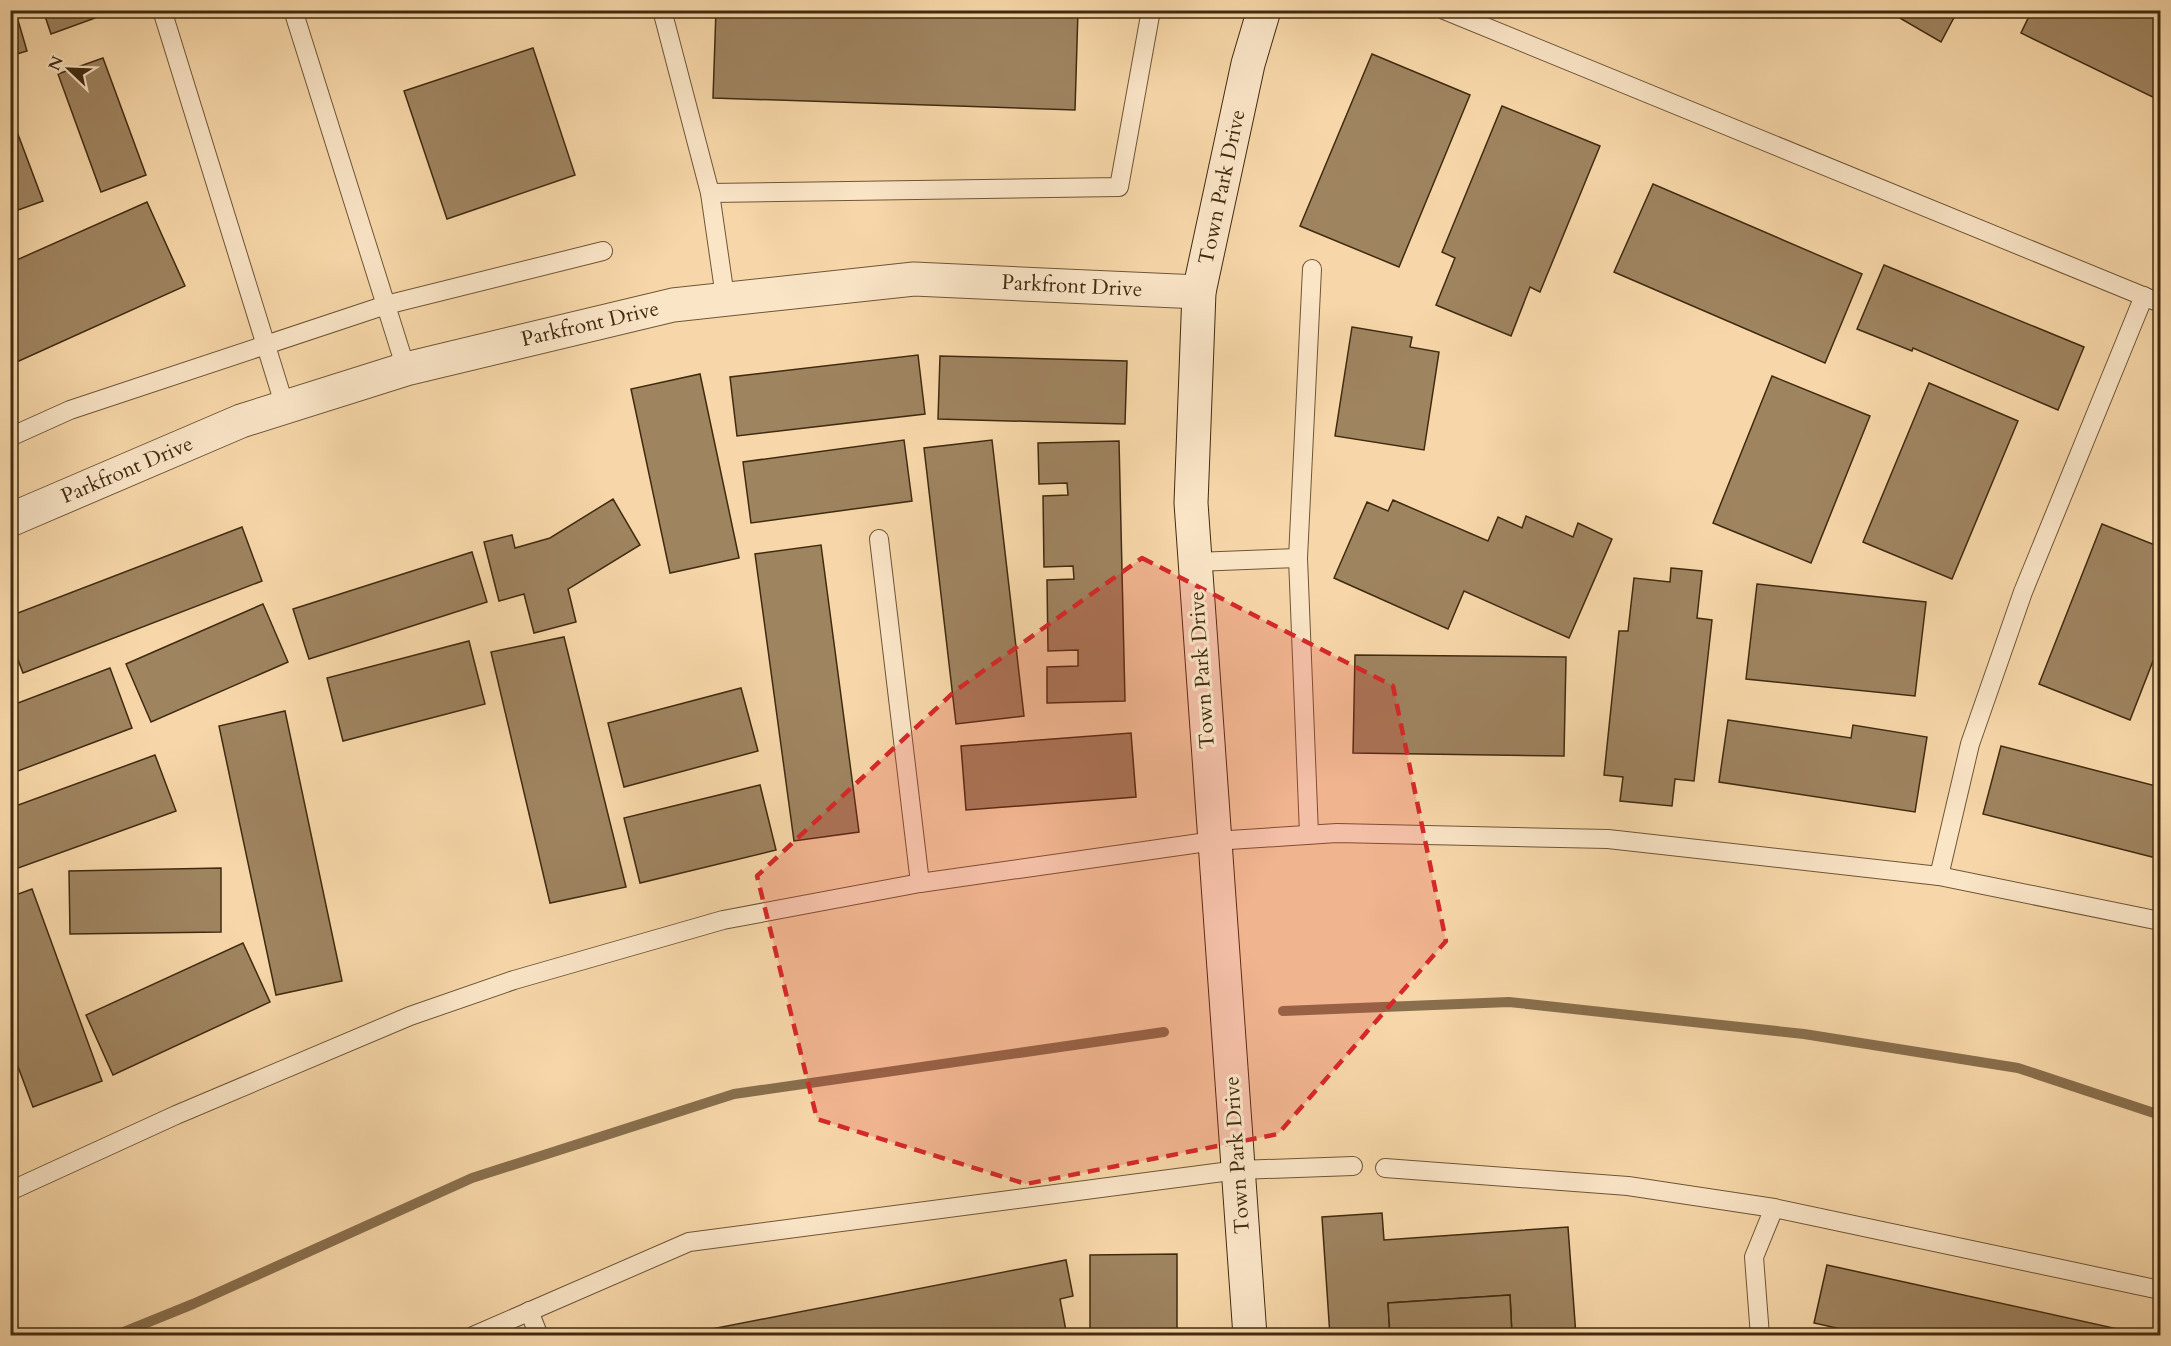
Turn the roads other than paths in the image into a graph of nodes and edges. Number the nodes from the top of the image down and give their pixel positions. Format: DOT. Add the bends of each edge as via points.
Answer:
graph roads {
  1 [pos="162,10"];
  2 [pos="293,10"];
  3 [pos="662,10"];
  4 [pos="1151,10"];
  5 [pos="1264,10"];
  6 [pos="1444,10"];
  7 [pos="710,194"];
  8 [pos="603,251"];
  9 [pos="1312,269"];
  10 [pos="1199,292"];
  11 [pos="725,297"];
  12 [pos="2152,299"];
  13 [pos="386,305"];
  14 [pos="266,343"];
  15 [pos="406,369"];
  16 [pos="285,407"];
  17 [pos="10,437"];
  18 [pos="10,520"];
  19 [pos="879,539"];
  20 [pos="1298,558"];
  21 [pos="1195,562"];
  22 [pos="1309,834"];
  23 [pos="1214,841"];
  24 [pos="1939,876"];
  25 [pos="920,883"];
  26 [pos="2160,921"];
  27 [pos="1353,1166"];
  28 [pos="1385,1168"];
  29 [pos="1238,1170"];
  30 [pos="10,1191"];
  31 [pos="1774,1208"];
  32 [pos="2160,1290"];
  33 [pos="529,1311"];
  34 [pos="473,1335"];
  35 [pos="539,1335"];
  36 [pos="1250,1335"];
  37 [pos="1760,1335"];
  1 -- 14 [label="lane"];
  2 -- 13 [label="lane"];
  3 -- 7 [label="lane"];
  4 -- 7 [label="lane" via="1119,187"];
  5 -- 10 [label="street, Town Park Drive" via="1248,64"];
  6 -- 12 [label="lane"];
  7 -- 11 [label="lane"];
  8 -- 13 [label="lane"];
  9 -- 20 [label="lane"];
  10 -- 11 [label="street, Parkfront Drive" via="914,279"];
  10 -- 21 [label="street, Town Park Drive" via="1191,503"];
  11 -- 15 [label="street, Parkfront Drive" via="672,305"];
  12 -- 24 [label="lane" via="2023,592 1970,744"];
  13 -- 14 [label="lane"];
  13 -- 15 [label="lane"];
  14 -- 16 [label="lane"];
  14 -- 17 [label="lane" via="70,410"];
  15 -- 16 [label="street, Parkfront Drive"];
  16 -- 18 [label="street, Parkfront Drive" via="241,421"];
  19 -- 25 [label="lane"];
  20 -- 21 [label="lane"];
  20 -- 22 [label="lane"];
  21 -- 23 [label="street, Town Park Drive"];
  22 -- 23 [label="lane"];
  22 -- 24 [label="lane" via="1608,839"];
  23 -- 25 [label="lane"];
  23 -- 29 [label="street, Town Park Drive"];
  24 -- 26 [label="lane"];
  25 -- 30 [label="lane" via="723,920 514,980 410,1016 176,1115"];
  27 -- 29 [label="lane"];
  28 -- 31 [label="lane" via="1628,1186"];
  29 -- 33 [label="lane" via="688,1242"];
  29 -- 36 [label="street, Town Park Drive"];
  31 -- 32 [label="lane"];
  31 -- 37 [label="lane" via="1754,1257"];
  33 -- 34 [label="lane"];
  33 -- 35 [label="lane"];
}
